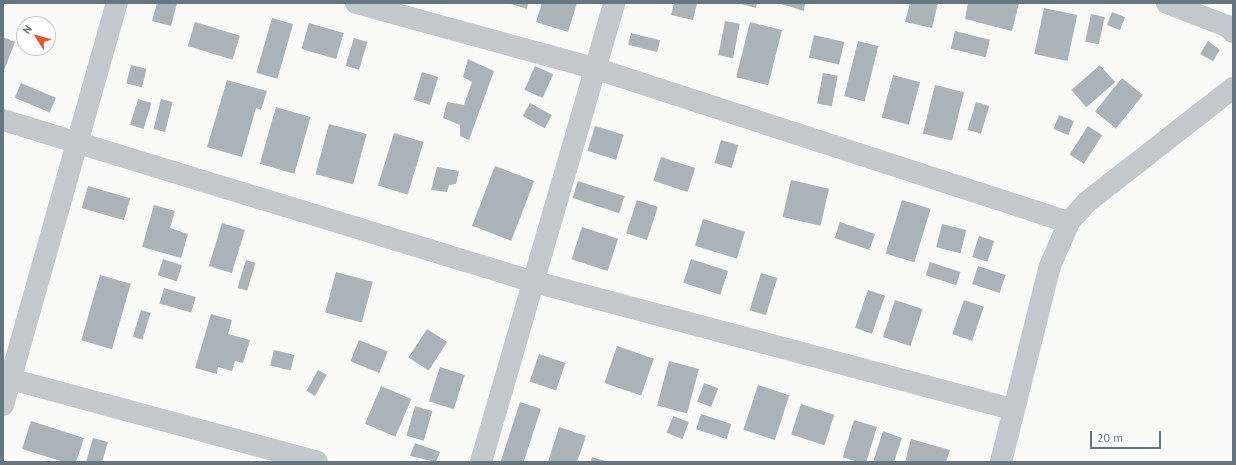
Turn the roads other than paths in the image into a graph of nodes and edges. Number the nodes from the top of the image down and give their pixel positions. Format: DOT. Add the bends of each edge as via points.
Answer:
graph roads {
  1 [pos="117,3"];
  2 [pos="356,3"];
  3 [pos="614,3"];
  4 [pos="1167,3"];
  5 [pos="1233,32"];
  6 [pos="594,68"];
  7 [pos="1233,88"];
  8 [pos="3,120"];
  9 [pos="77,143"];
  10 [pos="1069,222"];
  11 [pos="531,281"];
  12 [pos="7,378"];
  13 [pos="3,406"];
  14 [pos="1013,409"];
  15 [pos="317,462"];
  16 [pos="481,462"];
  17 [pos="1001,462"];
  1 -- 9 [label="street"];
  2 -- 6 [label="street"];
  3 -- 6 [label="street"];
  4 -- 5 [label="street" via="1227,26"];
  6 -- 10 [label="street"];
  6 -- 11 [label="street"];
  7 -- 10 [label="street" via="1087,202"];
  8 -- 9 [label="street"];
  9 -- 11 [label="street"];
  9 -- 12 [label="street"];
  10 -- 14 [label="street" via="1050,266"];
  11 -- 14 [label="street"];
  11 -- 16 [label="street"];
  12 -- 13 [label="street"];
  12 -- 15 [label="street"];
  14 -- 17 [label="street"];
}
